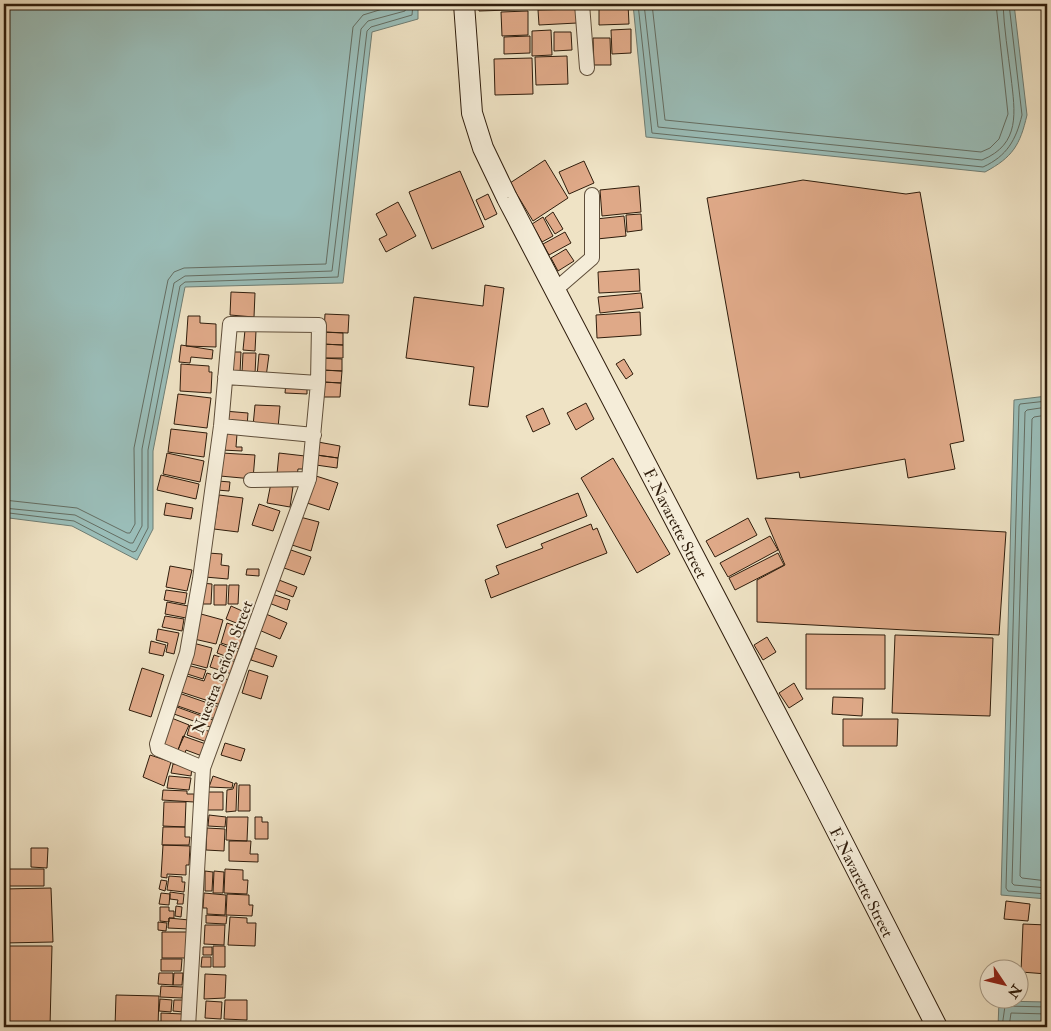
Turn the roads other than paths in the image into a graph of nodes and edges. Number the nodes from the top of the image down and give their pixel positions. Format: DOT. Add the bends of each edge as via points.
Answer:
graph roads {
  1 [pos="464,4"];
  2 [pos="582,4"];
  3 [pos="587,68"];
  4 [pos="592,195"];
  5 [pos="555,290"];
  6 [pos="225,377"];
  7 [pos="318,382"];
  8 [pos="221,426"];
  9 [pos="314,435"];
  10 [pos="252,480"];
  11 [pos="309,480"];
  12 [pos="203,768"];
  13 [pos="188,1027"];
  14 [pos="937,1027"];
  1 -- 5 [label="main road, F. Navarette Street" via="472,113 477,130 507,198"];
  2 -- 3 [label="street"];
  4 -- 5 [label="street" via="592,258"];
  5 -- 14 [label="main road, F. Navarette Street"];
  6 -- 7 [label="street"];
  6 -- 7 [label="street, Nuestra Señora Street" via="230,324 319,325"];
  6 -- 8 [label="street"];
  7 -- 9 [label="street, Nuestra Señora Street"];
  8 -- 9 [label="street"];
  8 -- 12 [label="street" via="187,653 157,744 158,749"];
  9 -- 11 [label="street, Nuestra Señora Street"];
  10 -- 11 [label="street"];
  11 -- 12 [label="street, Nuestra Señora Street"];
  12 -- 13 [label="street, Nuestra Señora Street"];
}
